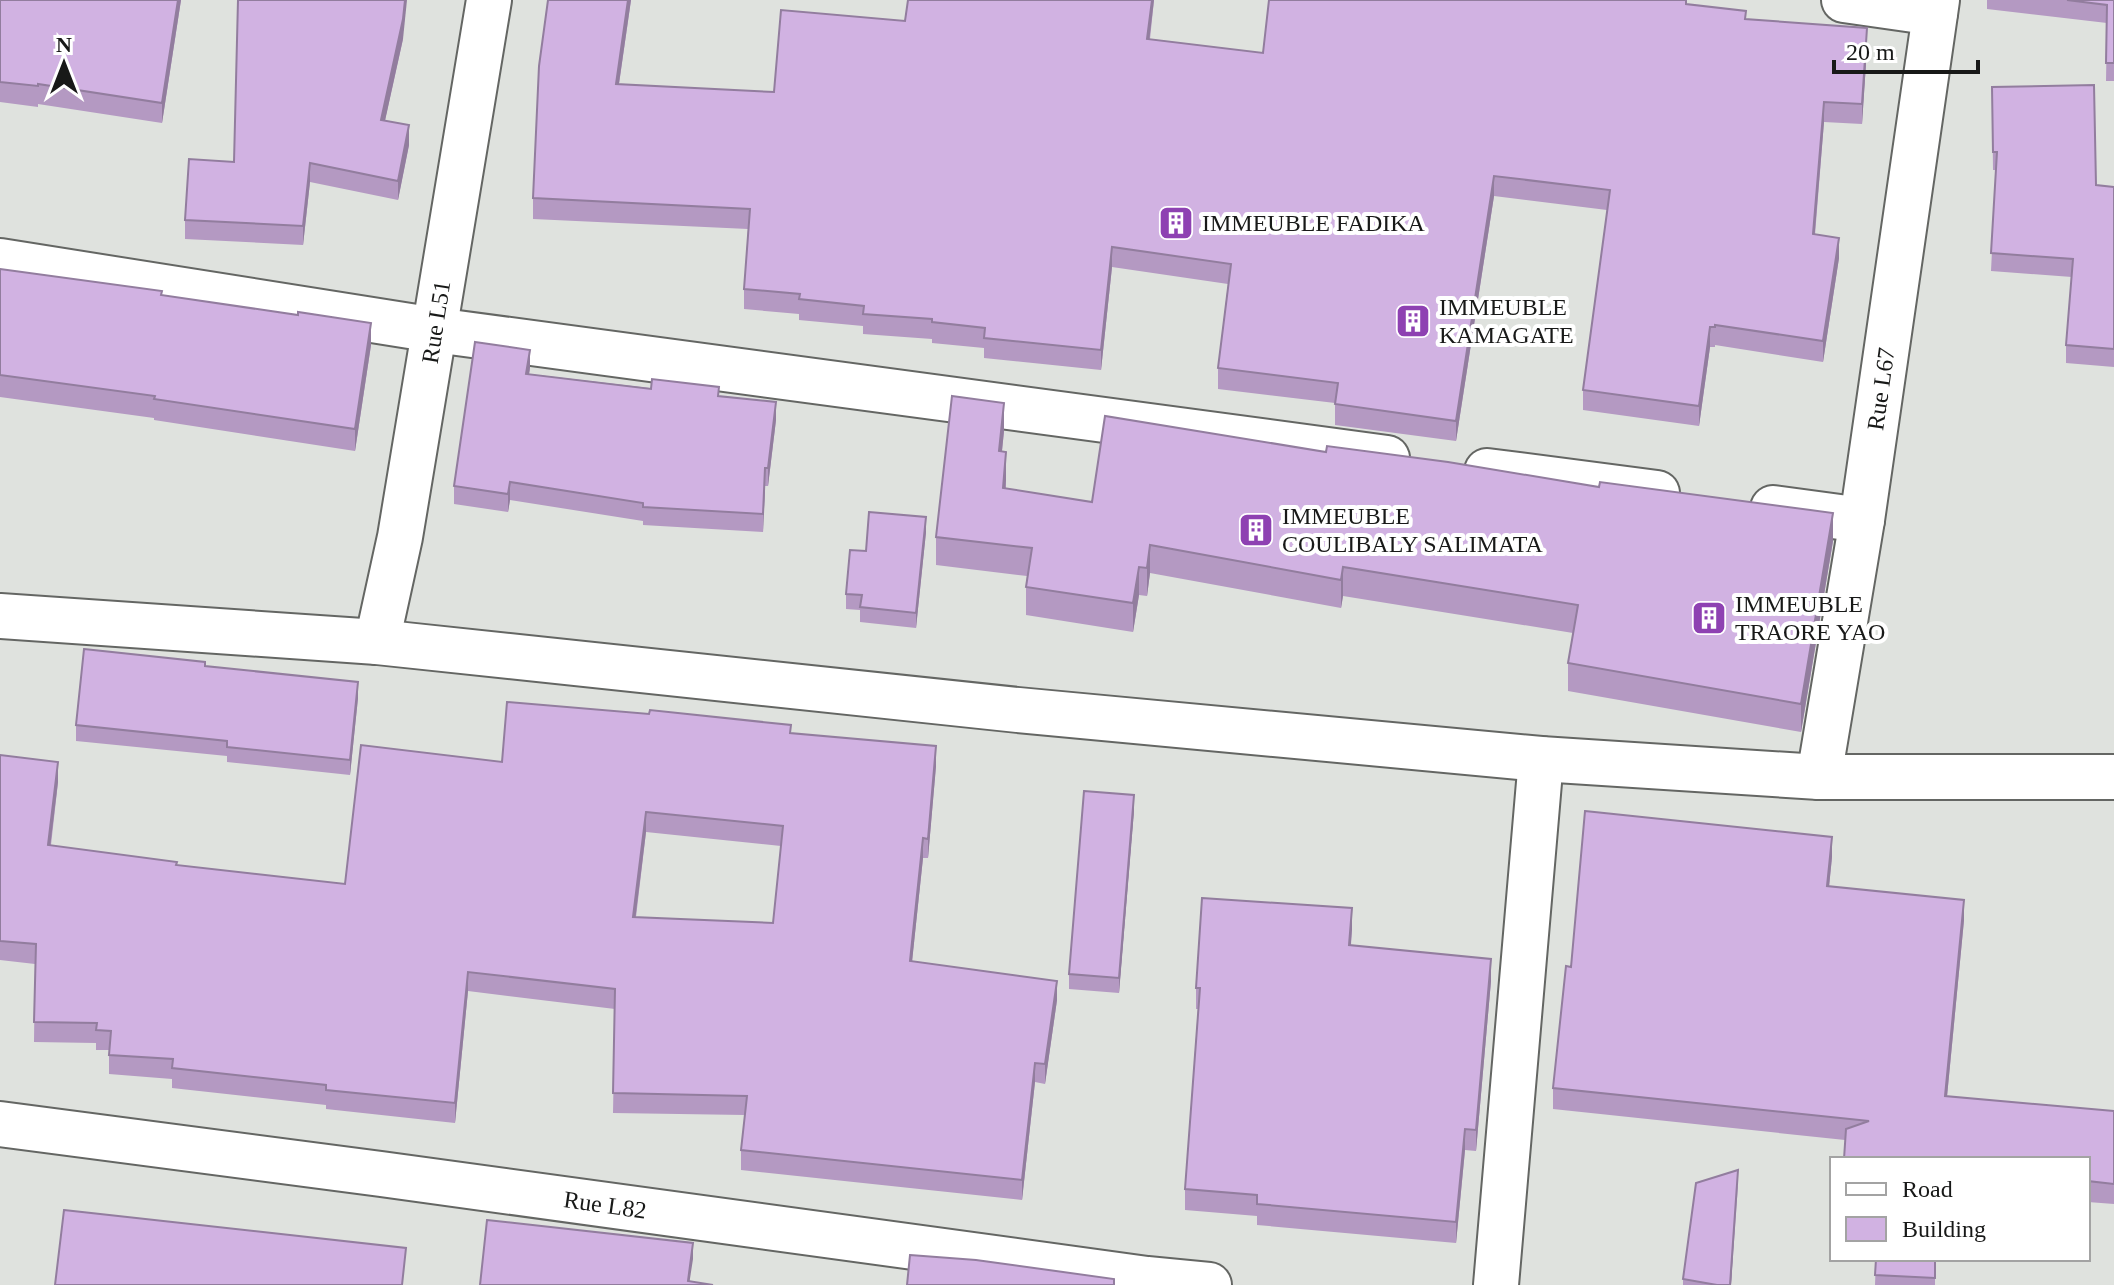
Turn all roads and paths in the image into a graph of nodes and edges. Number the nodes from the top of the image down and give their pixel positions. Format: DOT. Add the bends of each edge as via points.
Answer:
graph roads {
  1 [pos="489,0"];
  2 [pos="1844,0"];
  3 [pos="1936,6"];
  4 [pos="0,261"];
  5 [pos="435,330"];
  6 [pos="1689,497"];
  7 [pos="1736,503"];
  8 [pos="1862,520"];
  9 [pos="0,616"];
  10 [pos="377,642"];
  11 [pos="1541,759"];
  12 [pos="1819,777"];
  13 [pos="2114,777"];
  14 [pos="0,1124"];
  15 [pos="1146,1282"];
  16 [pos="1209,1285"];
  17 [pos="1496,1285"];
  1 -- 5 [label="street, Rue L51"];
  2 -- 3 [label="street"];
  3 -- 8 [label="street, Rue L67"];
  4 -- 5 [label="street"];
  5 -- 6 [label="street"];
  5 -- 10 [label="street, Rue L51"];
  7 -- 8 [label="street"];
  8 -- 12 [label="street, Rue L67"];
  9 -- 10 [label="street"];
  10 -- 11 [label="street" via="1033,712"];
  11 -- 12 [label="street"];
  11 -- 17 [label="street"];
  12 -- 13 [label="street"];
  14 -- 15 [label="street, Rue L82"];
  15 -- 16 [label="street, Rue L82"];
}
